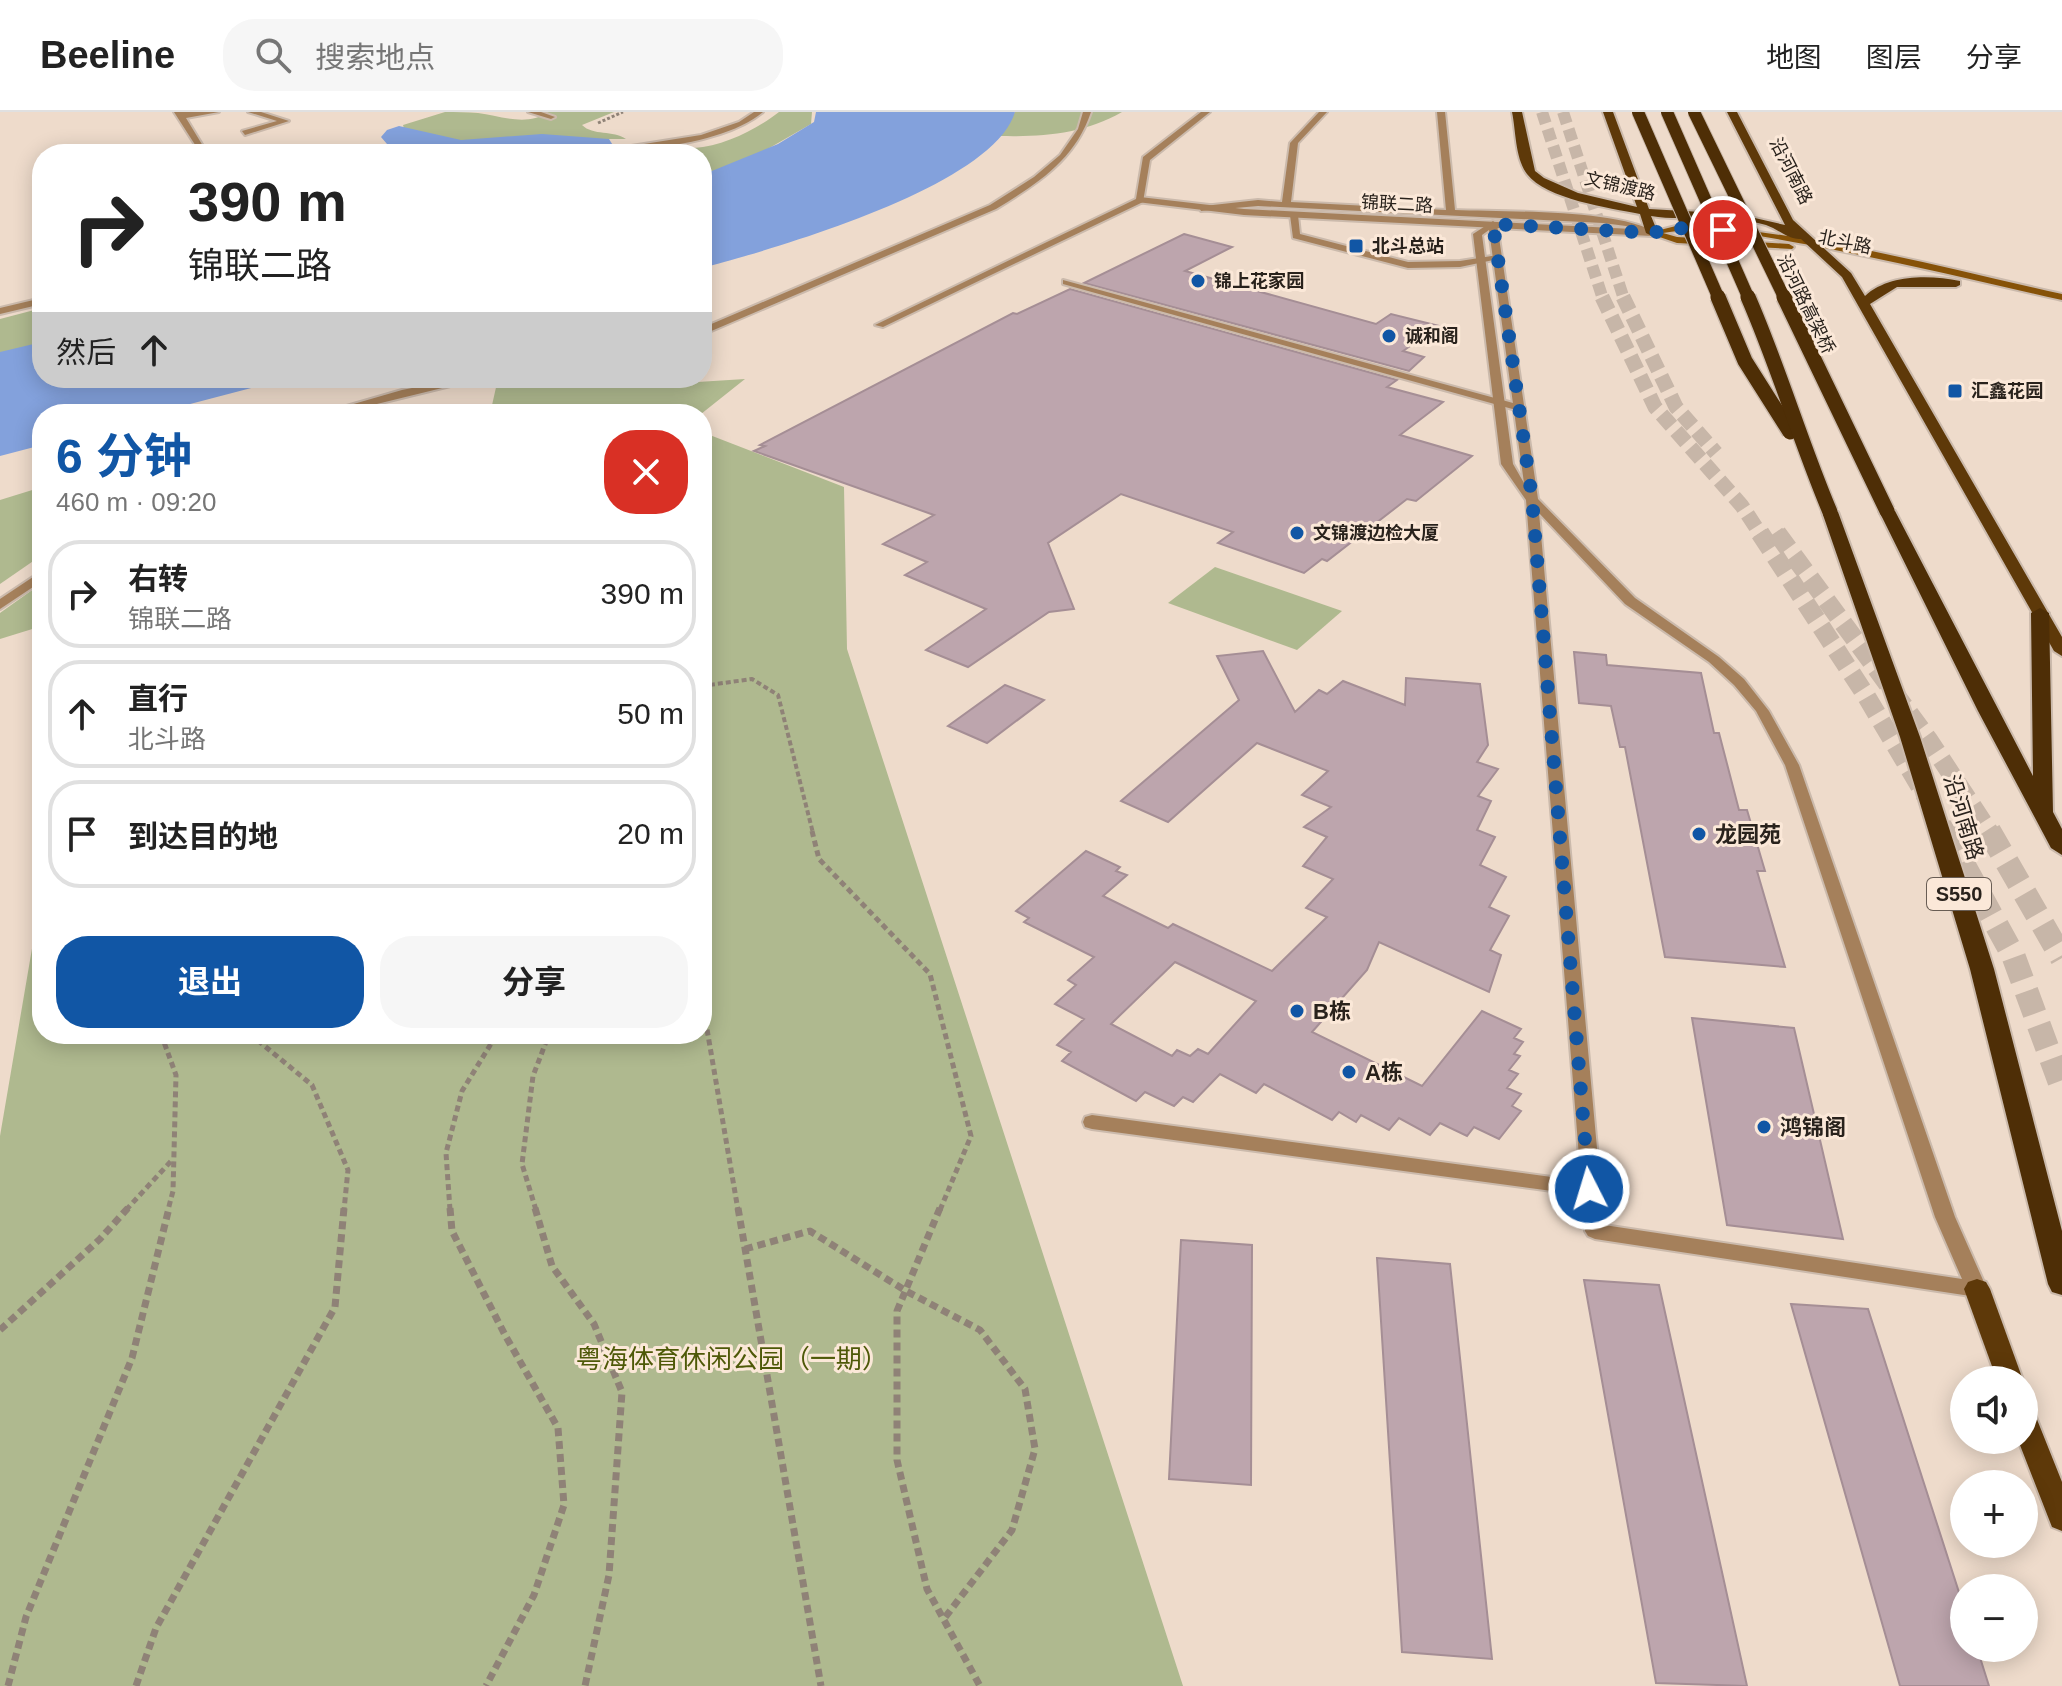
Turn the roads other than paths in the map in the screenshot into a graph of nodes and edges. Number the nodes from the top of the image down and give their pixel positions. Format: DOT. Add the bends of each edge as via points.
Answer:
graph roads {
  1 [pos="215,112"];
  2 [pos="252,112"];
  3 [pos="532,112"];
  4 [pos="759,112"];
  5 [pos="1087,112"];
  6 [pos="1206,112"];
  7 [pos="1323,112"];
  8 [pos="1441,112"];
  9 [pos="1517,112"];
  10 [pos="1608,112"];
  11 [pos="1638,112"];
  12 [pos="1667,112"];
  13 [pos="1694,112"];
  14 [pos="1732,112"];
  15 [pos="180,114"];
  16 [pos="551,117"];
  17 [pos="245,133"];
  18 [pos="198,144"];
  19 [pos="658,144"];
  20 [pos="1140,200"];
  21 [pos="1286,204"];
  22 [pos="1204,209"];
  23 [pos="1644,211"];
  24 [pos="1451,212"];
  25 [pos="1294,215"];
  26 [pos="1493,224"];
  27 [pos="1652,233"];
  28 [pos="1805,244"];
  29 [pos="1823,254"];
  30 [pos="1498,258"];
  31 [pos="1480,261"];
  32 [pos="1066,282"];
  33 [pos="1956,283"];
  34 [pos="2062,297"];
  35 [pos="32,303"];
  36 [pos="1864,303"];
  37 [pos="2062,307"];
  38 [pos="0,311"];
  39 [pos="880,325"];
  40 [pos="712,328"];
  41 [pos="427,388"];
  42 [pos="1498,403"];
  43 [pos="361,404"];
  44 [pos="1520,408"];
  45 [pos="1808,460"];
  46 [pos="1532,498"];
  47 [pos="32,582"];
  48 [pos="0,605"];
  49 [pos="2040,613"];
  50 [pos="2062,651"];
  51 [pos="2045,815"];
  52 [pos="2062,848"];
  53 [pos="1092,1122"];
  54 [pos="1589,1189"];
  55 [pos="2062,1284"];
  56 [pos="1977,1289"];
  57 [pos="2005,1366"];
  58 [pos="2037,1454"];
  59 [pos="2062,1518"];
  1 -- 15 [label="street"];
  2 -- 17 [label="street" via="285,121"];
  3 -- 16 [label="street"];
  4 -- 19 [label="street" via="701,137"];
  5 -- 40 [label="street" via="1078,138 1060,160 993,207"];
  6 -- 20 [label="street" via="1146,159"];
  7 -- 21 [label="street" via="1294,143"];
  8 -- 24 [label="street"];
  9 -- 23 [label="main road, 文锦渡路" via="1530,168 1538,179 1562,191"];
  10 -- 23 [label="main road"];
  11 -- 45 [label="highway, bridge" via="1745,361"];
  12 -- 45 [label="highway, S550, bridge" via="1774,357"];
  13 -- 51 [label="highway, 沿河路高架桥, bridge" via="1887,511"];
  14 -- 28 [label="main road, 沿河南路" via="1788,222"];
  15 -- 18 [label="street"];
  20 -- 22 [label="street, 锦联二路"];
  20 -- 39 [label="street"];
  21 -- 22 [label="street"];
  21 -- 24 [label="street"];
  22 -- 25 [label="street, 锦联二路"];
  23 -- 27 [label="main road"];
  23 -- 28 [label="main road, 文锦渡路" via="1760,221"];
  24 -- 27 [label="street" via="1603,220"];
  25 -- 26 [label="street, 锦联二路"];
  25 -- 31 [label="street" via="1296,236 1408,265"];
  26 -- 27 [label="street, 锦联二路"];
  26 -- 30 [label="street"];
  26 -- 31 [label="street" via="1477,234"];
  27 -- 28 [label="main road, 北斗路" via="1672,228 1733,230"];
  28 -- 29 [label="main road, 沿河南路"];
  28 -- 34 [label="main road, 北斗路"];
  29 -- 33 [label="main road, 北斗路"];
  29 -- 36 [label="main road, 沿河南路" via="1847,275"];
  30 -- 31 [label="street"];
  30 -- 44 [label="street"];
  31 -- 42 [label="street"];
  32 -- 42 [label="street"];
  33 -- 36 [label="main road" via="1896,284"];
  33 -- 37 [label="main road, 北斗路"];
  35 -- 38 [label="street"];
  36 -- 49 [label="main road, 沿河南路"];
  41 -- 43 [label="street"];
  42 -- 44 [label="street"];
  42 -- 46 [label="street" via="1507,464"];
  44 -- 46 [label="street"];
  45 -- 55 [label="highway, 沿河南路 / S550, bridge" via="1910,737 1982,969"];
  46 -- 54 [label="street"];
  46 -- 56 [label="street" via="1632,602 1738,681 1767,717 1792,765 1945,1217"];
  47 -- 48 [label="street"];
  49 -- 50 [label="main road, 沿河南路"];
  49 -- 51 [label="highway"];
  51 -- 52 [label="highway"];
  53 -- 54 [label="street"];
  54 -- 56 [label="street" via="1595,1231"];
  56 -- 57 [label="main road"];
  58 -- 59 [label="main road"];
}
